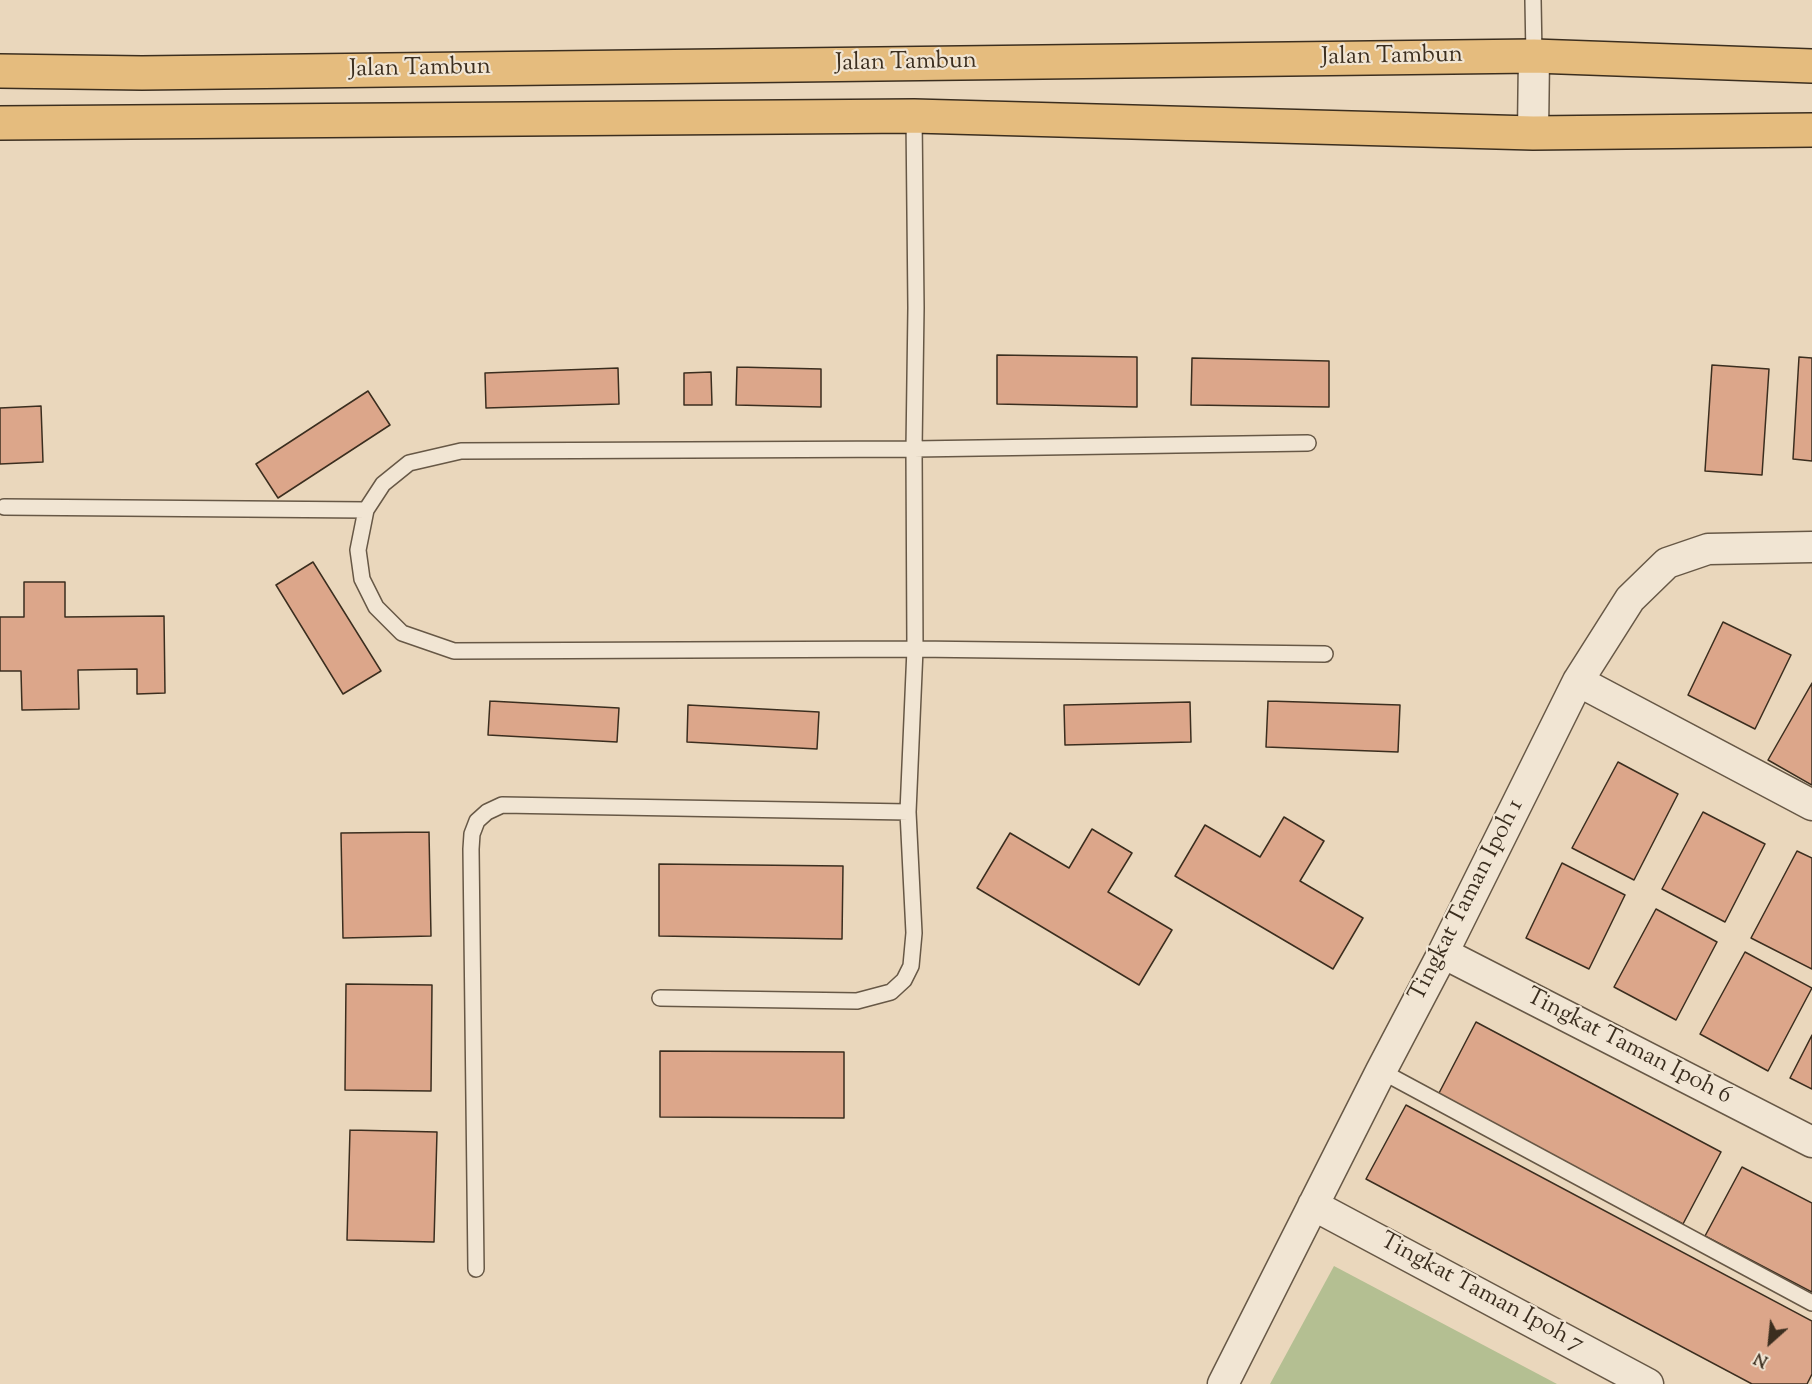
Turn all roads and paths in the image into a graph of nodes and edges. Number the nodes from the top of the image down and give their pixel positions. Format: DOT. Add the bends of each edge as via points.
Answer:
graph roads {
  1 [pos="1533,0"];
  2 [pos="1534,56"];
  3 [pos="1812,66"];
  4 [pos="0,71"];
  5 [pos="914,116"];
  6 [pos="0,123"];
  7 [pos="1812,130"];
  8 [pos="1533,133"];
  9 [pos="1308,443"];
  10 [pos="914,449"];
  11 [pos="4,507"];
  12 [pos="366,510"];
  13 [pos="1812,548"];
  14 [pos="915,649"];
  15 [pos="1325,654"];
  16 [pos="1578,681"];
  17 [pos="1812,805"];
  18 [pos="908,812"];
  19 [pos="1443,953"];
  20 [pos="660,998"];
  21 [pos="1381,1071"];
  22 [pos="1812,1143"];
  23 [pos="1313,1205"];
  24 [pos="476,1269"];
  25 [pos="1812,1303"];
  26 [pos="1223,1384"];
  27 [pos="1648,1384"];
  1 -- 2 [label="lane"];
  2 -- 3 [label="main road, Jalan Tambun"];
  2 -- 4 [label="main road, Jalan Tambun" via="142,73"];
  2 -- 8 [label="street"];
  5 -- 6 [label="main road, Jalan Tambun"];
  5 -- 8 [label="main road, Jalan Tambun"];
  5 -- 10 [label="lane"];
  7 -- 8 [label="main road, Jalan Tambun"];
  9 -- 10 [label="lane"];
  10 -- 12 [label="lane" via="461,451 409,463 383,484"];
  10 -- 14 [label="lane"];
  11 -- 12 [label="lane"];
  12 -- 14 [label="lane" via="358,550 362,579 376,607 402,633 454,651"];
  13 -- 16 [label="street, Tingkat Taman Ipoh 1" via="1708,549 1667,563 1630,599"];
  14 -- 15 [label="lane"];
  14 -- 18 [label="lane"];
  16 -- 17 [label="street"];
  16 -- 19 [label="street, Tingkat Taman Ipoh 1"];
  18 -- 20 [label="lane" via="914,933 911,966 891,992 857,1001"];
  18 -- 24 [label="lane" via="502,805 477,821 471,849"];
  19 -- 21 [label="street, Tingkat Taman Ipoh 1"];
  19 -- 22 [label="street, Tingkat Taman Ipoh 6"];
  21 -- 23 [label="street, Tingkat Taman Ipoh 1"];
  21 -- 25 [label="lane"];
  23 -- 26 [label="street, Tingkat Taman Ipoh 1"];
  23 -- 27 [label="street, Tingkat Taman Ipoh 7"];
}
